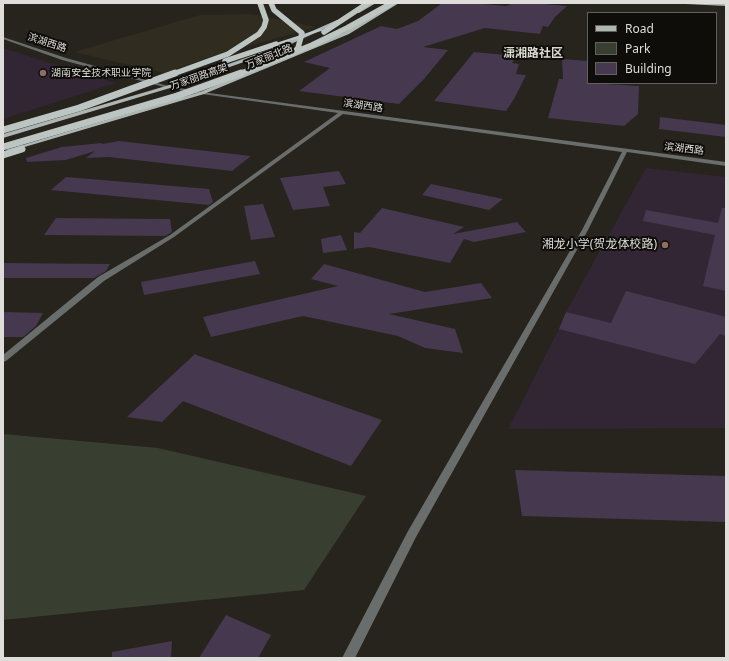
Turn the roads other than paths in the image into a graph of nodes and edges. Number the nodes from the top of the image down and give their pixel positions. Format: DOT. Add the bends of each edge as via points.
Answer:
graph roads {
  1 [pos="260,3"];
  2 [pos="271,3"];
  3 [pos="368,3"];
  4 [pos="374,3"];
  5 [pos="381,3"];
  6 [pos="392,3"];
  7 [pos="397,3"];
  8 [pos="686,3"];
  9 [pos="726,5"];
  10 [pos="323,31"];
  11 [pos="3,38"];
  12 [pos="168,87"];
  13 [pos="202,93"];
  14 [pos="79,108"];
  15 [pos="342,112"];
  16 [pos="3,130"];
  17 [pos="3,136"];
  18 [pos="3,140"];
  19 [pos="3,147"];
  20 [pos="3,151"];
  21 [pos="626,151"];
  22 [pos="3,155"];
  23 [pos="726,164"];
  24 [pos="3,359"];
  25 [pos="348,658"];
  1 -- 14 [label="highway, bridge" via="266,20 264,27 245,44 228,54"];
  2 -- 22 [label="highway, bridge" via="274,10 302,33 298,48 278,64 244,80 184,101"];
  3 -- 10 [label="highway, bridge"];
  4 -- 10 [label="main road, 万家丽北路"];
  5 -- 10 [label="highway, 万家丽路高架, bridge"];
  6 -- 19 [label="highway, 万家丽路高架, bridge" via="312,45 224,80"];
  7 -- 13 [label="main road, 万家丽北路" via="347,33"];
  8 -- 9 [label="main road"];
  10 -- 12 [label="main road, 万家丽北路"];
  10 -- 14 [label="highway, bridge"];
  10 -- 18 [label="highway, 万家丽路高架, bridge" via="218,76"];
  11 -- 12 [label="street, 滨湖西路" via="64,59"];
  12 -- 13 [label="street, 滨湖西路"];
  12 -- 17 [label="main road, 万家丽北路"];
  13 -- 15 [label="street, 滨湖西路"];
  13 -- 20 [label="main road, 万家丽北路"];
  14 -- 16 [label="highway, bridge"];
  15 -- 21 [label="street, 滨湖西路"];
  15 -- 24 [label="street" via="172,236 101,279"];
  21 -- 23 [label="street, 滨湖西路"];
  21 -- 25 [label="street" via="585,230 412,534"];
}
